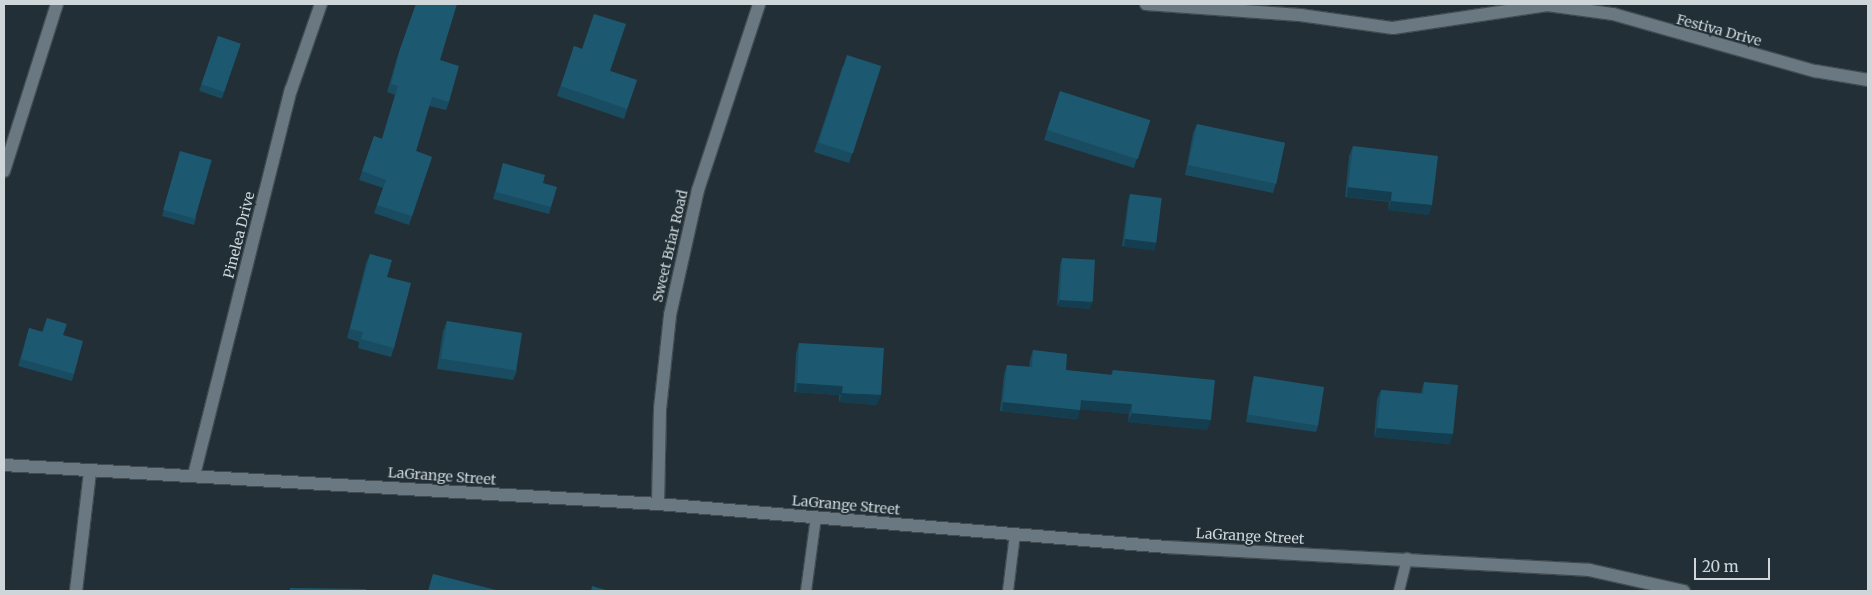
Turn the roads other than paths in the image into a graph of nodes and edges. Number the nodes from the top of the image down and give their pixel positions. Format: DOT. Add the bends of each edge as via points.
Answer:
graph roads {
  1 [pos="58,4"];
  2 [pos="321,4"];
  3 [pos="759,4"];
  4 [pos="1146,4"];
  5 [pos="1868,80"];
  6 [pos="4,171"];
  7 [pos="4,465"];
  8 [pos="90,472"];
  9 [pos="194,475"];
  10 [pos="658,504"];
  11 [pos="816,517"];
  12 [pos="1015,534"];
  13 [pos="1407,558"];
  14 [pos="76,591"];
  15 [pos="806,591"];
  16 [pos="1008,591"];
  17 [pos="1399,591"];
  18 [pos="1684,591"];
  1 -- 6 [label="street"];
  2 -- 9 [label="street, Pinelea Drive" via="291,90"];
  3 -- 10 [label="street, Sweet Briar Road" via="698,190 670,315 660,409"];
  4 -- 5 [label="street, Festiva Drive" via="1300,15 1393,28 1547,5 1613,14 1815,71"];
  7 -- 8 [label="street, LaGrange Street"];
  8 -- 9 [label="street, LaGrange Street"];
  8 -- 14 [label="street"];
  9 -- 10 [label="street, LaGrange Street"];
  10 -- 11 [label="street, LaGrange Street"];
  11 -- 12 [label="street, LaGrange Street"];
  11 -- 15 [label="lane"];
  12 -- 13 [label="street, LaGrange Street" via="1167,547"];
  12 -- 16 [label="lane"];
  13 -- 17 [label="lane"];
  13 -- 18 [label="street, LaGrange Street" via="1589,570"];
}
